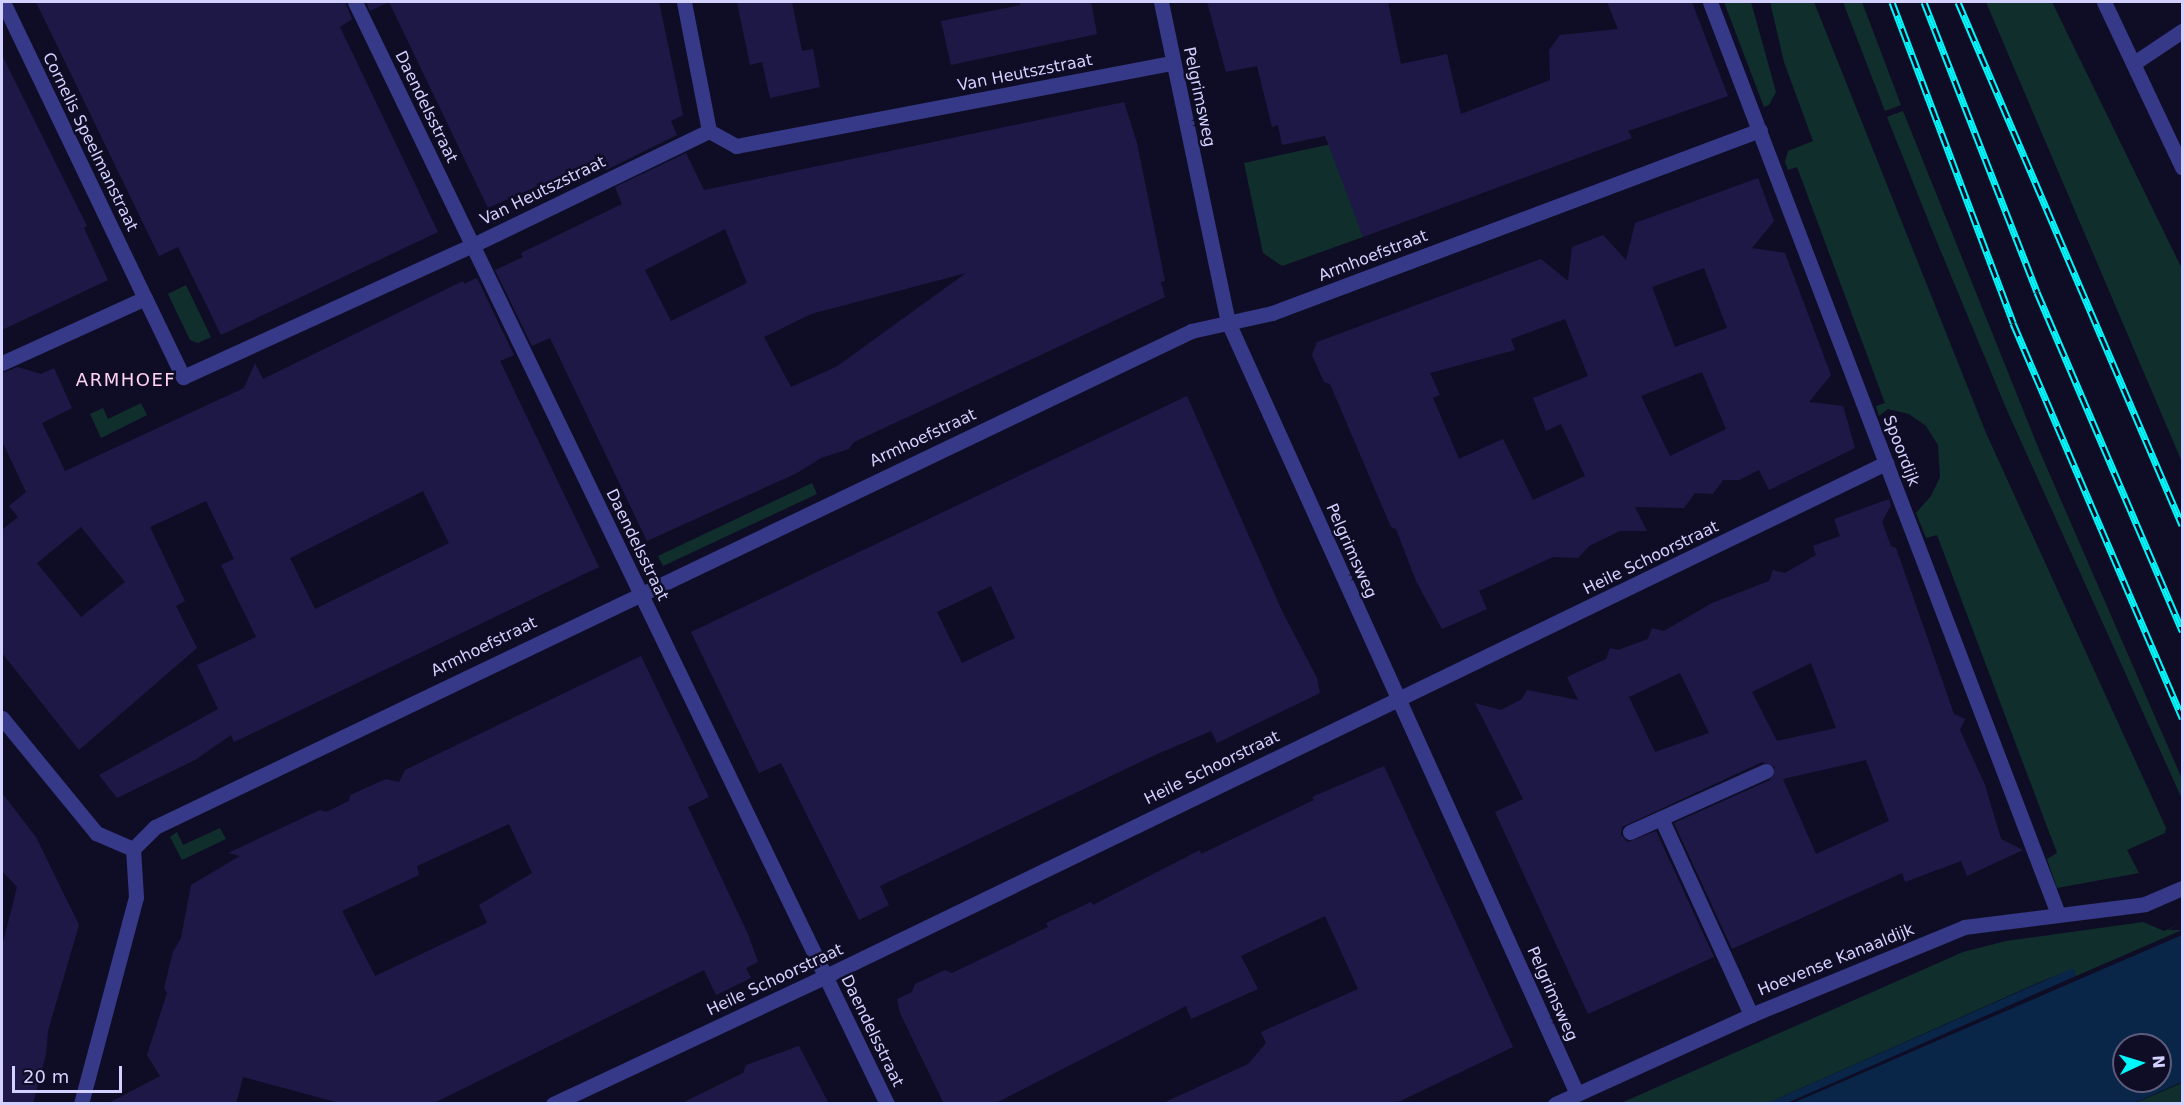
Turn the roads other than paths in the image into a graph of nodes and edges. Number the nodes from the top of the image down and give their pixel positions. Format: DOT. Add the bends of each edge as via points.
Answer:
graph roads {
  1 [pos="3,2"];
  2 [pos="355,2"];
  3 [pos="684,2"];
  4 [pos="1161,2"];
  5 [pos="1710,2"];
  6 [pos="2104,2"];
  7 [pos="2182,31"];
  8 [pos="1173,63"];
  9 [pos="2134,63"];
  10 [pos="1760,130"];
  11 [pos="709,131"];
  12 [pos="2182,167"];
  13 [pos="473,245"];
  14 [pos="145,298"];
  15 [pos="1228,322"];
  16 [pos="2,363"];
  17 [pos="1886,463"];
  18 [pos="640,591"];
  19 [pos="1398,698"];
  20 [pos="2,718"];
  21 [pos="1766,771"];
  22 [pos="1661,818"];
  23 [pos="1630,832"];
  24 [pos="133,849"];
  25 [pos="2182,888"];
  26 [pos="2058,914"];
  27 [pos="826,976"];
  28 [pos="1751,1014"];
  29 [pos="1577,1094"];
  30 [pos="81,1104"];
  31 [pos="554,1104"];
  32 [pos="887,1104"];
  33 [pos="1556,1104"];
  1 -- 14 [label="street, Cornelis Speelmanstraat"];
  2 -- 13 [label="street, Daendelsstraat"];
  3 -- 11 [label="street"];
  4 -- 8 [label="street, Pelgrimsweg"];
  5 -- 10 [label="street, Spoordijk"];
  6 -- 9 [label="street"];
  7 -- 9 [label="street"];
  8 -- 11 [label="street, Van Heutszstraat" via="736,146"];
  8 -- 15 [label="street, Pelgrimsweg"];
  9 -- 12 [label="street"];
  10 -- 15 [label="street, Armhoefstraat" via="1272,313"];
  10 -- 17 [label="street, Spoordijk"];
  11 -- 13 [label="street, Van Heutszstraat"];
  13 -- 14 [label="street, Van Heutszstraat" via="183,377"];
  13 -- 18 [label="street, Daendelsstraat"];
  14 -- 16 [label="street"];
  15 -- 18 [label="street, Armhoefstraat" via="1191,331"];
  15 -- 19 [label="street, Pelgrimsweg"];
  17 -- 19 [label="street, Heile Schoorstraat"];
  17 -- 26 [label="street, Spoordijk"];
  18 -- 24 [label="street, Armhoefstraat" via="155,827"];
  18 -- 27 [label="street, Daendelsstraat"];
  19 -- 27 [label="street, Heile Schoorstraat"];
  19 -- 29 [label="street, Pelgrimsweg"];
  20 -- 24 [label="street" via="96,833"];
  21 -- 22 [label="street"];
  22 -- 23 [label="street"];
  22 -- 28 [label="street"];
  24 -- 30 [label="street" via="136,897"];
  25 -- 26 [label="street, Hoevense Kanaaldijk" via="2145,904"];
  26 -- 28 [label="street, Hoevense Kanaaldijk" via="1964,927"];
  27 -- 31 [label="street, Heile Schoorstraat"];
  27 -- 32 [label="street, Daendelsstraat"];
  28 -- 29 [label="street, Hoevense Kanaaldijk"];
  29 -- 33 [label="street, Hoevense Kanaaldijk"];
}
